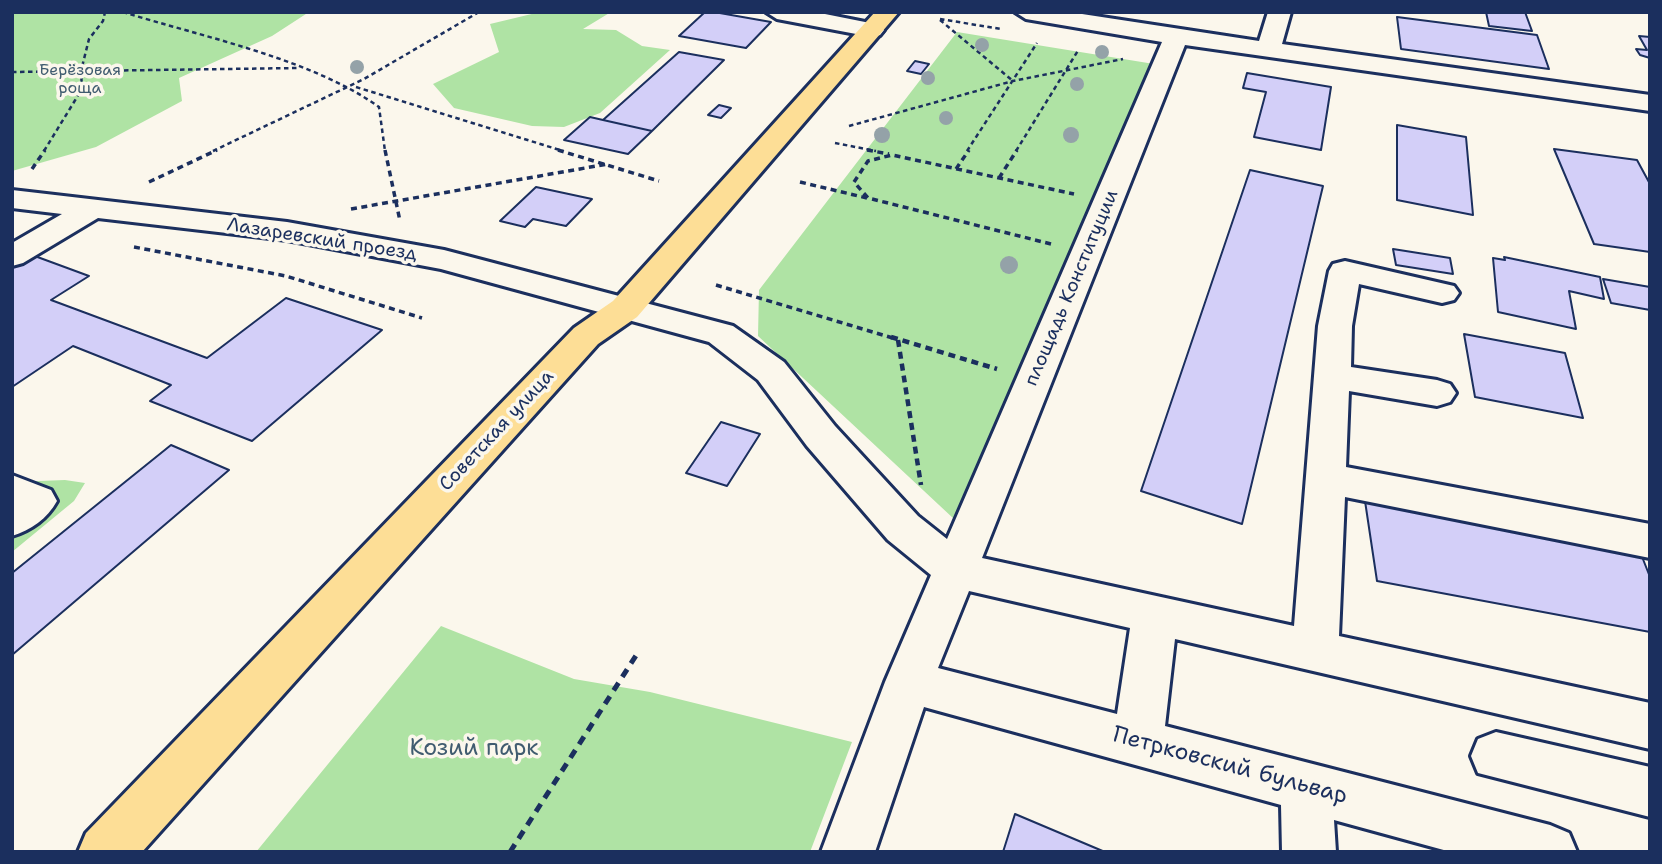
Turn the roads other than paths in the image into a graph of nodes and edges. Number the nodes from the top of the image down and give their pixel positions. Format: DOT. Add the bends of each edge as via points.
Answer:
graph roads {
  1 [pos="777,12"];
  2 [pos="1280,12"];
  3 [pos="880,21"];
  4 [pos="1024,25"];
  5 [pos="1169,28"];
  6 [pos="1269,49"];
  7 [pos="1650,103"];
  8 [pos="19,188"];
  9 [pos="94,208"];
  10 [pos="12,256"];
  11 [pos="1442,292"];
  12 [pos="625,309"];
  13 [pos="1332,376"];
  14 [pos="1437,393"];
  15 [pos="1327,478"];
  16 [pos="12,490"];
  17 [pos="12,520"];
  18 [pos="903,528"];
  19 [pos="1650,541"];
  20 [pos="962,555"];
  21 [pos="1155,615"];
  22 [pos="937,616"];
  23 [pos="1315,651"];
  24 [pos="909,682"];
  25 [pos="1650,726"];
  26 [pos="1138,741"];
  27 [pos="1496,756"];
  28 [pos="1307,786"];
  29 [pos="1650,792"];
  30 [pos="105,852"];
  31 [pos="848,852"];
  32 [pos="1309,852"];
  33 [pos="1550,852"];
  1 -- 3 [label="street"];
  2 -- 6 [label="street"];
  3 -- 12 [label="main road, Советская улица"];
  4 -- 5 [label="street"];
  5 -- 6 [label="street"];
  5 -- 20 [label="street, площадь Конституции" via="1107,202"];
  6 -- 7 [label="street"];
  8 -- 9 [label="street, Лазаревский проезд"];
  9 -- 10 [label="street"];
  9 -- 12 [label="street, Лазаревский проезд" via="287,231 444,260"];
  11 -- 13 [label="street" via="1345,271"];
  12 -- 18 [label="street, Лазаревский проезд" via="721,334 771,371 821,436"];
  12 -- 30 [label="main road, Советская улица" via="586,336"];
  13 -- 14 [label="street"];
  13 -- 15 [label="street"];
  15 -- 19 [label="street"];
  15 -- 23 [label="street"];
  16 -- 17 [label="street" via="36,501"];
  18 -- 20 [label="street"];
  18 -- 22 [label="street"];
  20 -- 21 [label="street"];
  20 -- 22 [label="street, площадь Конституции"];
  21 -- 23 [label="street"];
  21 -- 26 [label="street"];
  22 -- 24 [label="street, площадь Конституции"];
  23 -- 25 [label="street"];
  24 -- 26 [label="street, Петрковский бульвар"];
  24 -- 31 [label="street"];
  26 -- 28 [label="street, Петрковский бульвар"];
  27 -- 29 [label="street"];
  28 -- 32 [label="street"];
  28 -- 33 [label="street, Петрковский бульвар"];
}
